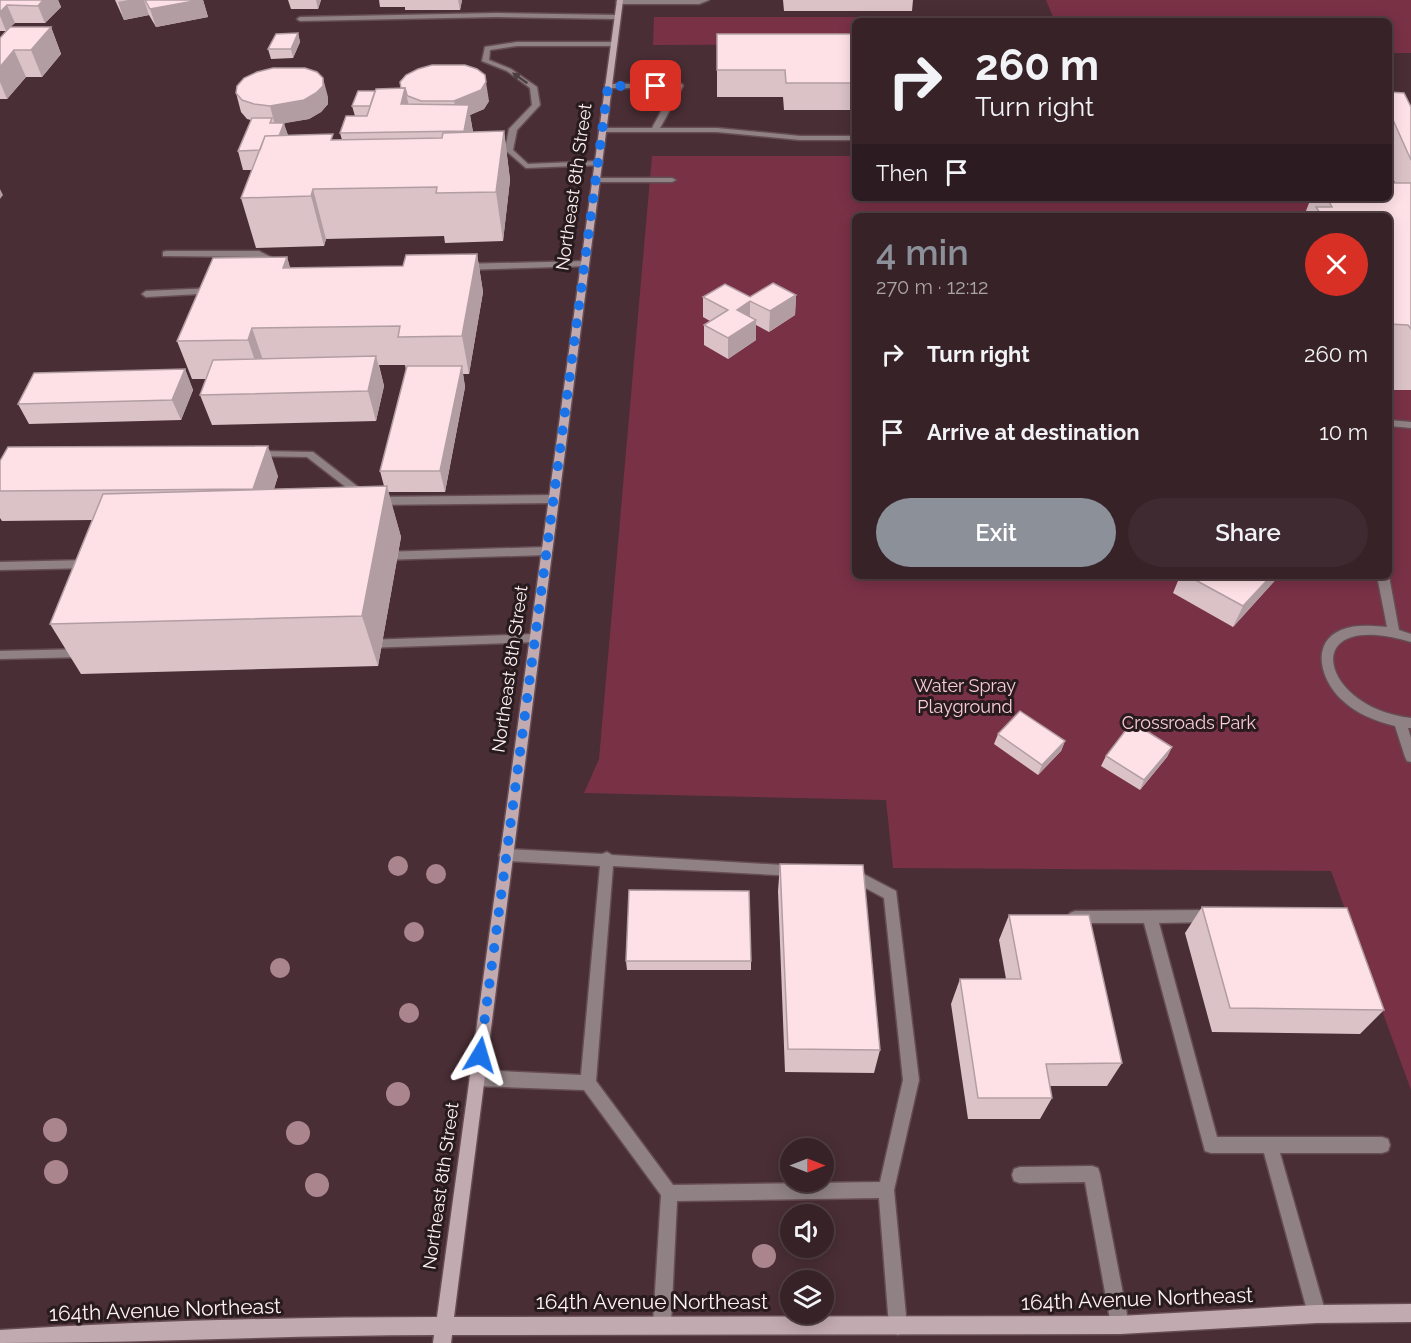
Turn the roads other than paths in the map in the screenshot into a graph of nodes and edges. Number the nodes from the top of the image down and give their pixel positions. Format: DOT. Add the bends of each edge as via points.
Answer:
graph roads {
  1 [pos="706,0"];
  2 [pos="620,1"];
  3 [pos="617,17"];
  4 [pos="300,19"];
  5 [pos="614,44"];
  6 [pos="608,86"];
  7 [pos="602,130"];
  8 [pos="655,130"];
  9 [pos="852,138"];
  10 [pos="598,163"];
  11 [pos="526,166"];
  12 [pos="514,167"];
  13 [pos="596,180"];
  14 [pos="672,180"];
  15 [pos="166,254"];
  16 [pos="585,264"];
  17 [pos="456,267"];
  18 [pos="295,271"];
  19 [pos="222,291"];
  20 [pos="146,294"];
  21 [pos="1392,423"];
  22 [pos="1411,425"];
  23 [pos="251,454"];
  24 [pos="554,499"];
  25 [pos="547,551"];
  26 [pos="369,556"];
  27 [pos="107,563"];
  28 [pos="0,566"];
  29 [pos="1384,579"];
  30 [pos="1394,632"];
  31 [pos="535,638"];
  32 [pos="1411,638"];
  33 [pos="356,644"];
  34 [pos="95,652"];
  35 [pos="0,655"];
  36 [pos="1406,723"];
  37 [pos="1411,757"];
  38 [pos="506,855"];
  39 [pos="607,858"];
  40 [pos="807,871"];
  41 [pos="842,873"];
  42 [pos="1228,916"];
  43 [pos="1063,917"];
  44 [pos="1150,917"];
  45 [pos="477,1078"];
  46 [pos="588,1083"];
  47 [pos="1270,1145"];
  48 [pos="1382,1145"];
  49 [pos="1020,1175"];
  50 [pos="886,1190"];
  51 [pos="669,1193"];
  52 [pos="1411,1313"];
  53 [pos="1317,1314"];
  54 [pos="662,1324"];
  55 [pos="1120,1325"];
  56 [pos="898,1326"];
  57 [pos="443,1334"];
  58 [pos="0,1339"];
  1 -- 2 [label="lane"];
  2 -- 3 [label="main road, Northeast 8th Street"];
  3 -- 4 [label="lane"];
  3 -- 5 [label="main road, Northeast 8th Street"];
  5 -- 6 [label="main road, Northeast 8th Street"];
  11 -- 5 [label="lane, one-way" via="509,150 513,129 536,105 532,87 509,70 485,62 487,48 517,44"];
  6 -- 7 [label="main road, Northeast 8th Street"];
  6 -- 8 [label="lane" via="679,86"];
  7 -- 8 [label="lane"];
  7 -- 10 [label="main road, Northeast 8th Street"];
  8 -- 9 [label="lane"];
  10 -- 11 [label="lane"];
  10 -- 13 [label="main road, Northeast 8th Street"];
  11 -- 12 [label="lane"];
  13 -- 14 [label="lane"];
  13 -- 16 [label="main road, Northeast 8th Street"];
  15 -- 18 [label="lane" via="259,254"];
  16 -- 17 [label="lane"];
  16 -- 24 [label="main road, Northeast 8th Street"];
  19 -- 20 [label="lane"];
  21 -- 22 [label="lane"];
  23 -- 24 [label="lane" via="309,454 369,501"];
  24 -- 25 [label="main road, Northeast 8th Street"];
  25 -- 26 [label="lane"];
  25 -- 31 [label="main road, Northeast 8th Street"];
  27 -- 28 [label="lane"];
  29 -- 30 [label="lane"];
  30 -- 32 [label="lane"];
  30 -- 36 [label="lane" via="1374,628 1340,636 1330,647 1327,660 1341,691 1357,705 1377,716"];
  31 -- 33 [label="lane"];
  31 -- 38 [label="main road, Northeast 8th Street"];
  34 -- 35 [label="lane"];
  36 -- 37 [label="lane"];
  38 -- 39 [label="lane"];
  38 -- 45 [label="main road, Northeast 8th Street"];
  39 -- 40 [label="lane"];
  39 -- 46 [label="lane"];
  41 -- 50 [label="lane" via="854,874 891,895 911,1080"];
  42 -- 44 [label="lane"];
  43 -- 44 [label="lane"];
  44 -- 47 [label="lane" via="1211,1145"];
  45 -- 46 [label="lane"];
  45 -- 57 [label="main road, Northeast 8th Street"];
  46 -- 51 [label="lane"];
  47 -- 48 [label="lane"];
  47 -- 53 [label="lane"];
  49 -- 55 [label="lane" via="1092,1174"];
  50 -- 51 [label="lane"];
  50 -- 56 [label="lane"];
  51 -- 54 [label="lane"];
  52 -- 53 [label="main road, 164th Avenue Northeast"];
  53 -- 55 [label="main road, 164th Avenue Northeast"];
  54 -- 56 [label="main road, 164th Avenue Northeast"];
  54 -- 57 [label="main road, 164th Avenue Northeast"];
  55 -- 56 [label="main road, 164th Avenue Northeast"];
  57 -- 58 [label="main road, 164th Avenue Northeast" via="132,1333"];
}
